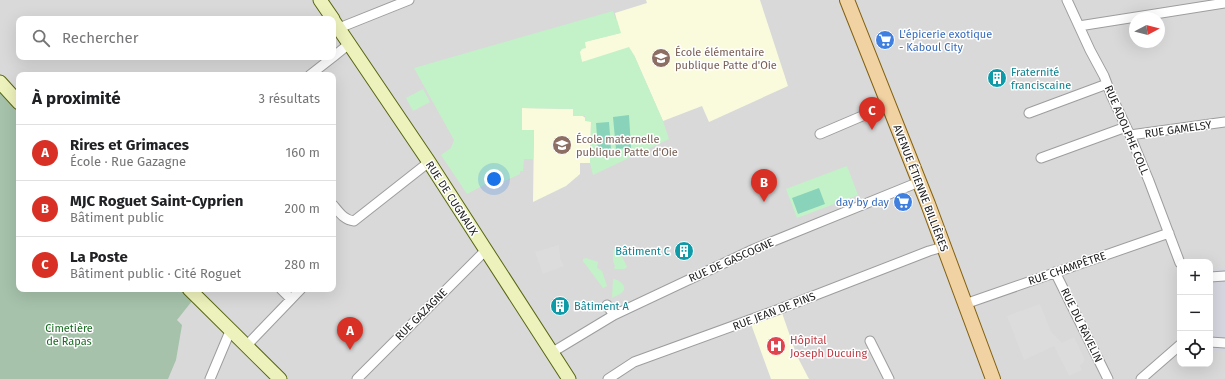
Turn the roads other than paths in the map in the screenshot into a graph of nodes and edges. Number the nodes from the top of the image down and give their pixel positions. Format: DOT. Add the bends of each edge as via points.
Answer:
graph roads {
  1 [pos="320,0"];
  2 [pos="409,0"];
  3 [pos="848,0"];
  4 [pos="1067,0"];
  5 [pos="1225,3"];
  6 [pos="331,16"];
  7 [pos="336,22"];
  8 [pos="336,24"];
  9 [pos="1079,26"];
  10 [pos="349,44"];
  11 [pos="336,55"];
  12 [pos="329,60"];
  13 [pos="314,72"];
  14 [pos="0,82"];
  15 [pos="1107,84"];
  16 [pos="16,100"];
  17 [pos="888,105"];
  18 [pos="1029,113"];
  19 [pos="1225,122"];
  20 [pos="1128,131"];
  21 [pos="820,134"];
  22 [pos="1041,158"];
  23 [pos="429,162"];
  24 [pos="919,182"];
  25 [pos="336,208"];
  26 [pos="1169,233"];
  27 [pos="943,247"];
  28 [pos="486,250"];
  29 [pos="1179,259"];
  30 [pos="1055,272"];
  31 [pos="1225,276"];
  32 [pos="1213,278"];
  33 [pos="192,292"];
  34 [pos="284,292"];
  35 [pos="298,292"];
  36 [pos="291,299"];
  37 [pos="965,304"];
  38 [pos="607,305"];
  39 [pos="614,315"];
  40 [pos="231,329"];
  41 [pos="870,341"];
  42 [pos="1213,342"];
  43 [pos="1225,343"];
  44 [pos="247,345"];
  45 [pos="1177,348"];
  46 [pos="551,353"];
  47 [pos="993,378"];
  48 [pos="210,379"];
  49 [pos="280,379"];
  50 [pos="357,379"];
  51 [pos="569,379"];
  52 [pos="608,379"];
  53 [pos="889,379"];
  54 [pos="1108,379"];
  55 [pos="1141,379"];
  1 -- 6 [label="street, RUE DE CUGNAUX"];
  2 -- 7 [label="street"];
  3 -- 17 [label="main road, AVENUE ÉTIENNE BILLIÈRES"];
  4 -- 9 [label="street, RUE ADOLPHE COLL"];
  5 -- 9 [label="street"];
  8 -- 10 [label="street, RUE DE CUGNAUX"];
  9 -- 15 [label="street, RUE ADOLPHE COLL"];
  10 -- 11 [label="street"];
  10 -- 23 [label="street, RUE DE CUGNAUX"];
  12 -- 13 [label="street"];
  14 -- 16 [label="street"];
  15 -- 18 [label="street"];
  15 -- 20 [label="street, RUE ADOLPHE COLL"];
  17 -- 21 [label="street"];
  17 -- 24 [label="main road, AVENUE ÉTIENNE BILLIÈRES"];
  19 -- 20 [label="street, RUE GAMELSY"];
  20 -- 22 [label="street, RUE GAMELSY"];
  20 -- 26 [label="street, RUE ADOLPHE COLL"];
  23 -- 25 [label="street" via="354,221 346,219"];
  23 -- 28 [label="street, RUE DE CUGNAUX"];
  24 -- 27 [label="main road, AVENUE ÉTIENNE BILLIÈRES"];
  24 -- 39 [label="street, RUE DE GASCOGNE" via="754,249"];
  26 -- 29 [label="street, RUE ADOLPHE COLL"];
  26 -- 30 [label="street, RUE CHAMPÊTRE"];
  27 -- 37 [label="main road, AVENUE ÉTIENNE BILLIÈRES"];
  27 -- 52 [label="street, RUE JEAN DE PINS" via="634,362"];
  28 -- 46 [label="street, RUE DE CUGNAUX"];
  28 -- 50 [label="street, RUE GAZAGNE"];
  30 -- 37 [label="street, RUE CHAMPÊTRE"];
  30 -- 54 [label="street, RUE DU RAVELIN"];
  31 -- 32 [label="street"];
  33 -- 40 [label="street"];
  34 -- 36 [label="street"];
  35 -- 36 [label="street"];
  36 -- 44 [label="street"];
  37 -- 47 [label="main road, AVENUE ÉTIENNE BILLIÈRES"];
  38 -- 39 [label="street"];
  39 -- 46 [label="street, RUE DE GASCOGNE" via="581,331"];
  40 -- 44 [label="street"];
  40 -- 48 [label="street"];
  41 -- 53 [label="street"];
  42 -- 43 [label="street"];
  44 -- 49 [label="street"];
  45 -- 55 [label="street"];
  46 -- 51 [label="street, RUE DE CUGNAUX"];
}
